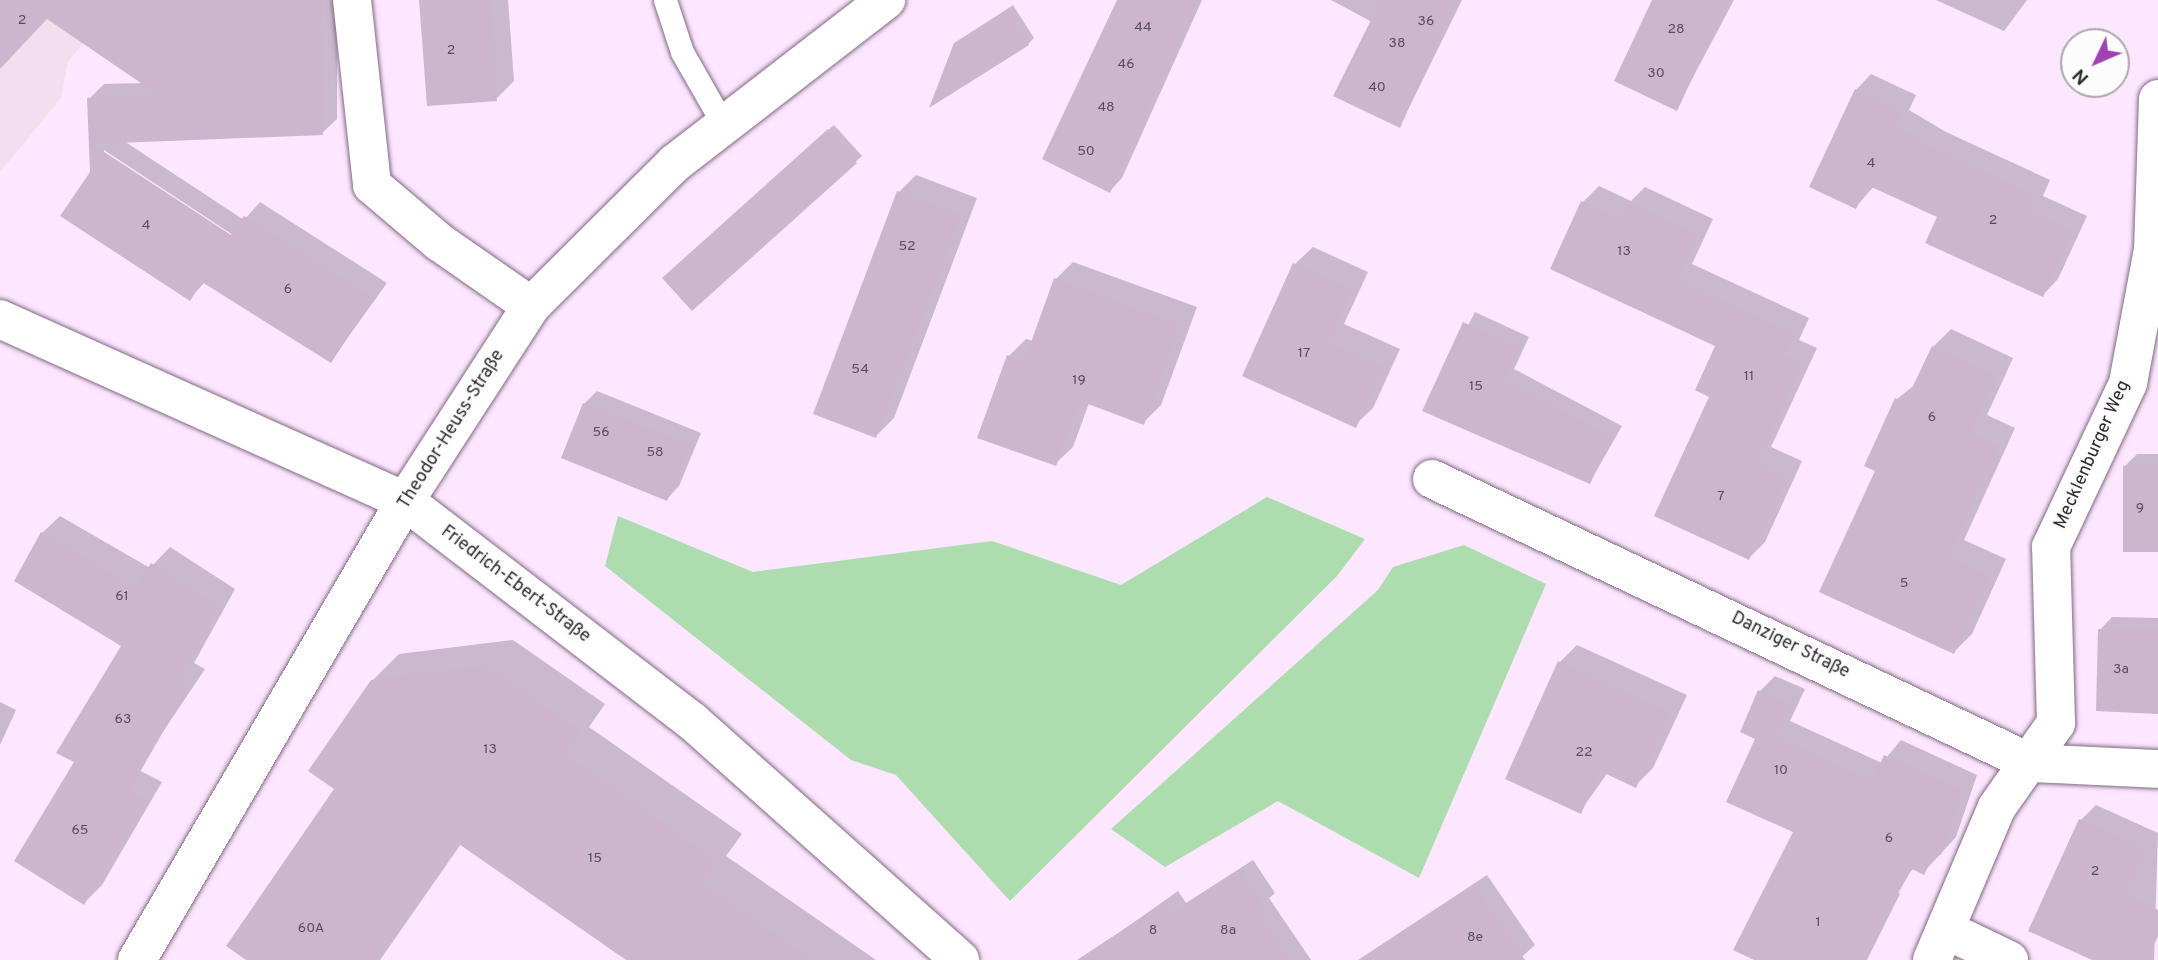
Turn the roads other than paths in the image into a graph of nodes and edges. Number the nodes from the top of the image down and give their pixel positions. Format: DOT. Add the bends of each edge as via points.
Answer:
graph roads {
  1 [pos="352,0"];
  2 [pos="665,0"];
  3 [pos="886,0"];
  4 [pos="2158,99"];
  5 [pos="723,124"];
  6 [pos="531,306"];
  7 [pos="0,319"];
  8 [pos="1432,479"];
  9 [pos="405,501"];
  10 [pos="2031,763"];
  11 [pos="2158,769"];
  12 [pos="1939,945"];
  13 [pos="137,960"];
  14 [pos="960,960"];
  15 [pos="2009,960"];
  1 -- 6 [label="street" via="372,185 439,242"];
  2 -- 5 [label="lane" via="682,52"];
  3 -- 5 [label="street, Theodor-Heuss-Straße"];
  4 -- 10 [label="street, Mecklenburger Weg" via="2153,250 2128,383 2051,547 2056,723"];
  5 -- 6 [label="street, Theodor-Heuss-Straße"];
  6 -- 9 [label="street, Theodor-Heuss-Straße"];
  7 -- 9 [label="street, Friedrich-Ebert-Straße"];
  8 -- 10 [label="street, Danziger Straße"];
  9 -- 13 [label="street, Theodor-Heuss-Straße"];
  9 -- 14 [label="street, Friedrich-Ebert-Straße" via="692,720"];
  10 -- 11 [label="street, Danziger Straße"];
  10 -- 12 [label="street, Mecklenburger Weg" via="1997,807"];
  12 -- 15 [label="street"];
}
